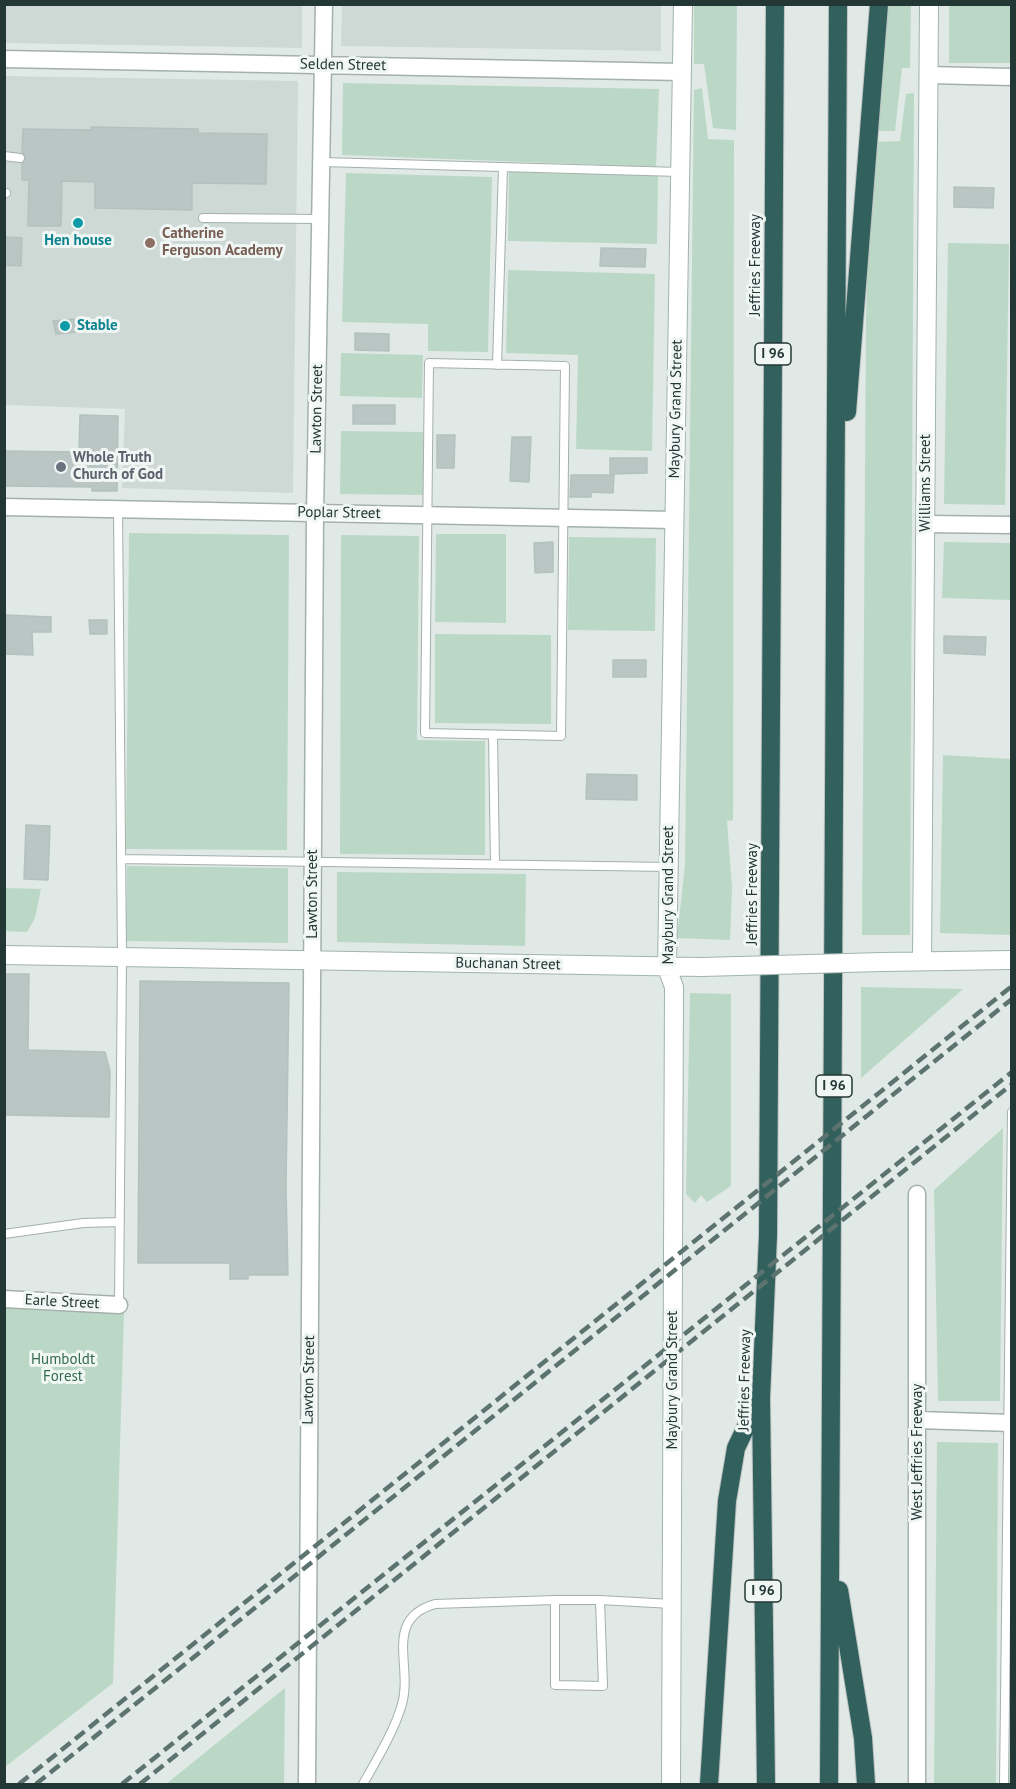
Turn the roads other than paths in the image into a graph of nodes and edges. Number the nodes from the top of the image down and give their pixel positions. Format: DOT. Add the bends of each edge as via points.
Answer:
graph roads {
  1 [pos="324,4"];
  2 [pos="683,4"];
  3 [pos="773,4"];
  4 [pos="838,4"];
  5 [pos="879,4"];
  6 [pos="929,4"];
  7 [pos="4,59"];
  8 [pos="323,65"];
  9 [pos="682,72"];
  10 [pos="928,75"];
  11 [pos="1011,77"];
  12 [pos="4,156"];
  13 [pos="20,158"];
  14 [pos="321,162"];
  15 [pos="503,167"];
  16 [pos="680,172"];
  17 [pos="203,218"];
  18 [pos="321,219"];
  19 [pos="497,365"];
  20 [pos="4,507"];
  21 [pos="118,509"];
  22 [pos="315,513"];
  23 [pos="428,515"];
  24 [pos="561,518"];
  25 [pos="674,520"];
  26 [pos="926,525"];
  27 [pos="1011,525"];
  28 [pos="836,564"];
  29 [pos="493,735"];
  30 [pos="121,859"];
  31 [pos="313,862"];
  32 [pos="495,864"];
  33 [pos="669,867"];
  34 [pos="4,955"];
  35 [pos="122,957"];
  36 [pos="313,959"];
  37 [pos="1011,960"];
  38 [pos="922,961"];
  39 [pos="667,968"];
  40 [pos="1011,1112"];
  41 [pos="916,1194"];
  42 [pos="120,1222"];
  43 [pos="4,1234"];
  44 [pos="4,1299"];
  45 [pos="119,1305"];
  46 [pos="760,1398"];
  47 [pos="918,1420"];
  48 [pos="1010,1423"];
  49 [pos="831,1540"];
  50 [pos="555,1600"];
  51 [pos="600,1600"];
  52 [pos="672,1604"];
  53 [pos="307,1785"];
  54 [pos="363,1785"];
  55 [pos="671,1785"];
  56 [pos="709,1785"];
  57 [pos="766,1785"];
  58 [pos="829,1785"];
  59 [pos="866,1785"];
  60 [pos="917,1785"];
  61 [pos="1004,1785"];
  1 -- 8 [label="street, Lawton Street"];
  2 -- 9 [label="street, Maybury Grand Street"];
  3 -- 46 [label="highway, Jeffries Freeway / I 96" via="768,1223"];
  4 -- 28 [label="highway, I 96"];
  5 -- 28 [label="highway"];
  6 -- 10 [label="street, Williams Street"];
  7 -- 8 [label="street, Selden Street"];
  8 -- 9 [label="street, Selden Street"];
  8 -- 14 [label="street, Lawton Street"];
  9 -- 16 [label="street, Maybury Grand Street"];
  10 -- 11 [label="street"];
  10 -- 26 [label="street, Williams Street"];
  12 -- 13 [label="lane"];
  14 -- 15 [label="lane"];
  14 -- 18 [label="street, Lawton Street"];
  15 -- 16 [label="lane"];
  15 -- 19 [label="lane"];
  16 -- 25 [label="street, Maybury Grand Street"];
  17 -- 18 [label="lane"];
  18 -- 22 [label="street, Lawton Street"];
  19 -- 23 [label="lane" via="429,363"];
  19 -- 24 [label="lane" via="565,366"];
  20 -- 21 [label="street, Poplar Street"];
  21 -- 22 [label="street, Poplar Street"];
  21 -- 30 [label="lane"];
  22 -- 23 [label="street, Poplar Street"];
  22 -- 31 [label="street, Lawton Street"];
  23 -- 24 [label="street, Poplar Street"];
  23 -- 29 [label="lane" via="425,733"];
  24 -- 25 [label="street, Poplar Street"];
  24 -- 29 [label="lane" via="561,736"];
  25 -- 33 [label="street, Maybury Grand Street"];
  26 -- 27 [label="street"];
  26 -- 38 [label="street, Williams Street"];
  28 -- 49 [label="highway, I 96"];
  29 -- 32 [label="lane"];
  30 -- 31 [label="lane"];
  30 -- 35 [label="lane"];
  31 -- 32 [label="lane"];
  31 -- 36 [label="street, Lawton Street"];
  32 -- 33 [label="lane"];
  33 -- 39 [label="street, Maybury Grand Street"];
  34 -- 35 [label="street, Buchanan Street"];
  35 -- 36 [label="street, Buchanan Street"];
  35 -- 42 [label="lane"];
  36 -- 39 [label="street, Buchanan Street"];
  36 -- 53 [label="street, Lawton Street"];
  37 -- 38 [label="street, Buchanan Street"];
  38 -- 39 [label="street, Buchanan Street, bridge"];
  39 -- 52 [label="street, Maybury Grand Street" via="674,987"];
  40 -- 48 [label="lane"];
  41 -- 47 [label="street, West Jeffries Freeway"];
  42 -- 43 [label="lane"];
  42 -- 45 [label="lane"];
  44 -- 45 [label="street, Earle Street"];
  46 -- 56 [label="highway" via="736,1448 727,1501"];
  46 -- 57 [label="highway, Jeffries Freeway / I 96"];
  47 -- 48 [label="street"];
  47 -- 60 [label="street, West Jeffries Freeway"];
  48 -- 61 [label="lane"];
  49 -- 58 [label="highway, I 96"];
  49 -- 59 [label="highway" via="863,1738"];
  50 -- 51 [label="lane"];
  50 -- 51 [label="lane" via="555,1685 603,1686"];
  50 -- 54 [label="lane" via="435,1604 419,1608 404,1627 403,1703"];
  51 -- 52 [label="lane"];
  52 -- 55 [label="street, Maybury Grand Street"];
}
